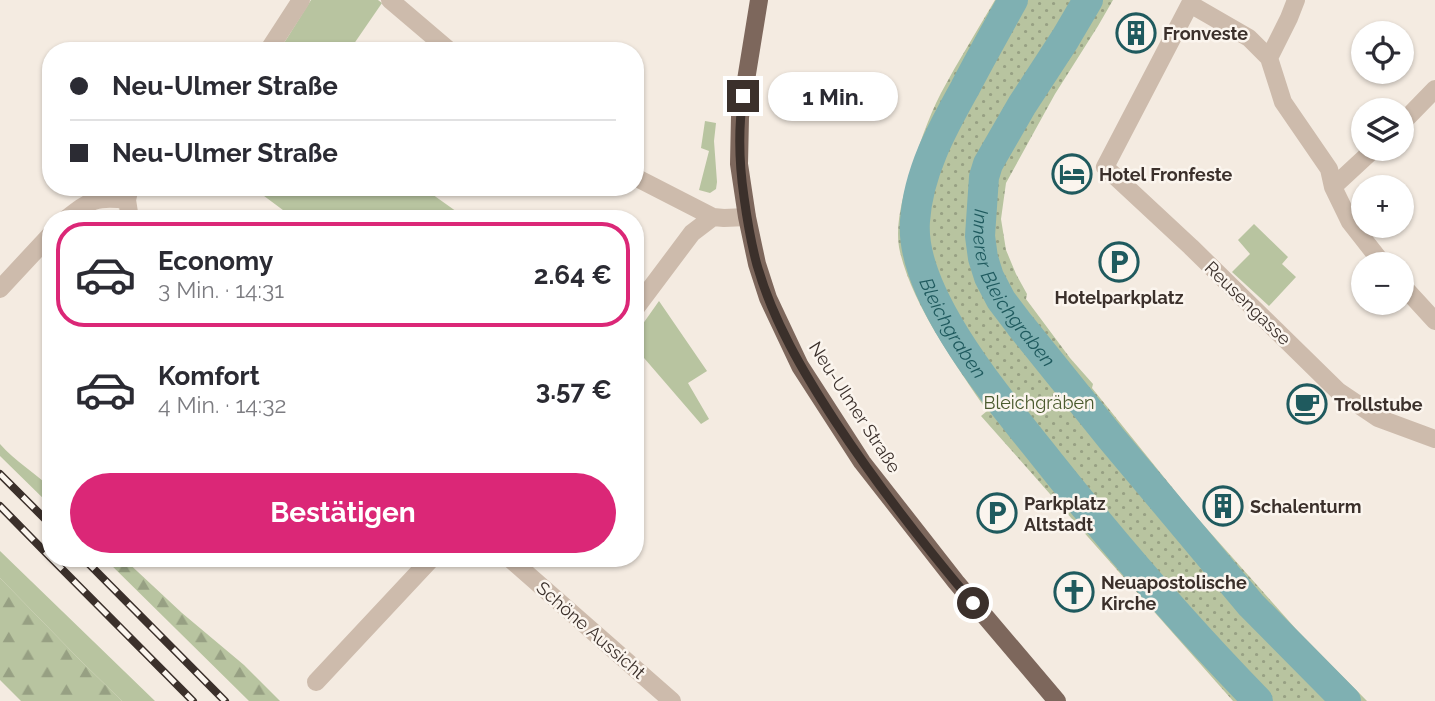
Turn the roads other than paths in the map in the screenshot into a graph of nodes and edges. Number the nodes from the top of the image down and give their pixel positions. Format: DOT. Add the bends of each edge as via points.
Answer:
graph roads {
  1 [pos="301,0"];
  2 [pos="390,0"];
  3 [pos="759,0"];
  4 [pos="1296,0"];
  5 [pos="274,42"];
  6 [pos="439,42"];
  7 [pos="1269,58"];
  8 [pos="1435,89"];
  9 [pos="1414,111"];
  10 [pos="1361,161"];
  11 [pos="644,182"];
  12 [pos="1333,187"];
  13 [pos="120,196"];
  14 [pos="77,210"];
  15 [pos="713,217"];
  16 [pos="747,217"];
  17 [pos="42,244"];
  18 [pos="1374,252"];
  19 [pos="0,289"];
  20 [pos="644,297"];
  21 [pos="1414,298"];
  22 [pos="1435,321"];
  23 [pos="1435,439"];
  24 [pos="424,567"];
  25 [pos="519,567"];
  26 [pos="316,682"];
  27 [pos="672,701"];
  28 [pos="1057,701"];
  1 -- 5 [label="street"];
  2 -- 6 [label="street"];
  3 -- 16 [label="main road, Neu-Ulmer Straße" via="740,117"];
  4 -- 7 [label="street"];
  7 -- 12 [label="street" via="1283,102 1329,169"];
  7 -- 23 [label="street, Reusengasse" via="1249,38 1190,4 1105,167 1338,391 1378,418"];
  8 -- 9 [label="street"];
  10 -- 12 [label="street"];
  11 -- 15 [label="street"];
  12 -- 18 [label="street" via="1350,222"];
  13 -- 14 [label="street" via="97,199"];
  15 -- 16 [label="street"];
  15 -- 20 [label="street" via="692,233"];
  16 -- 28 [label="main road, Neu-Ulmer Straße" via="768,298 800,366 823,402 904,517"];
  17 -- 19 [label="street"];
  21 -- 22 [label="street"];
  24 -- 26 [label="street"];
  25 -- 27 [label="street, Schöne Aussicht"];
}
